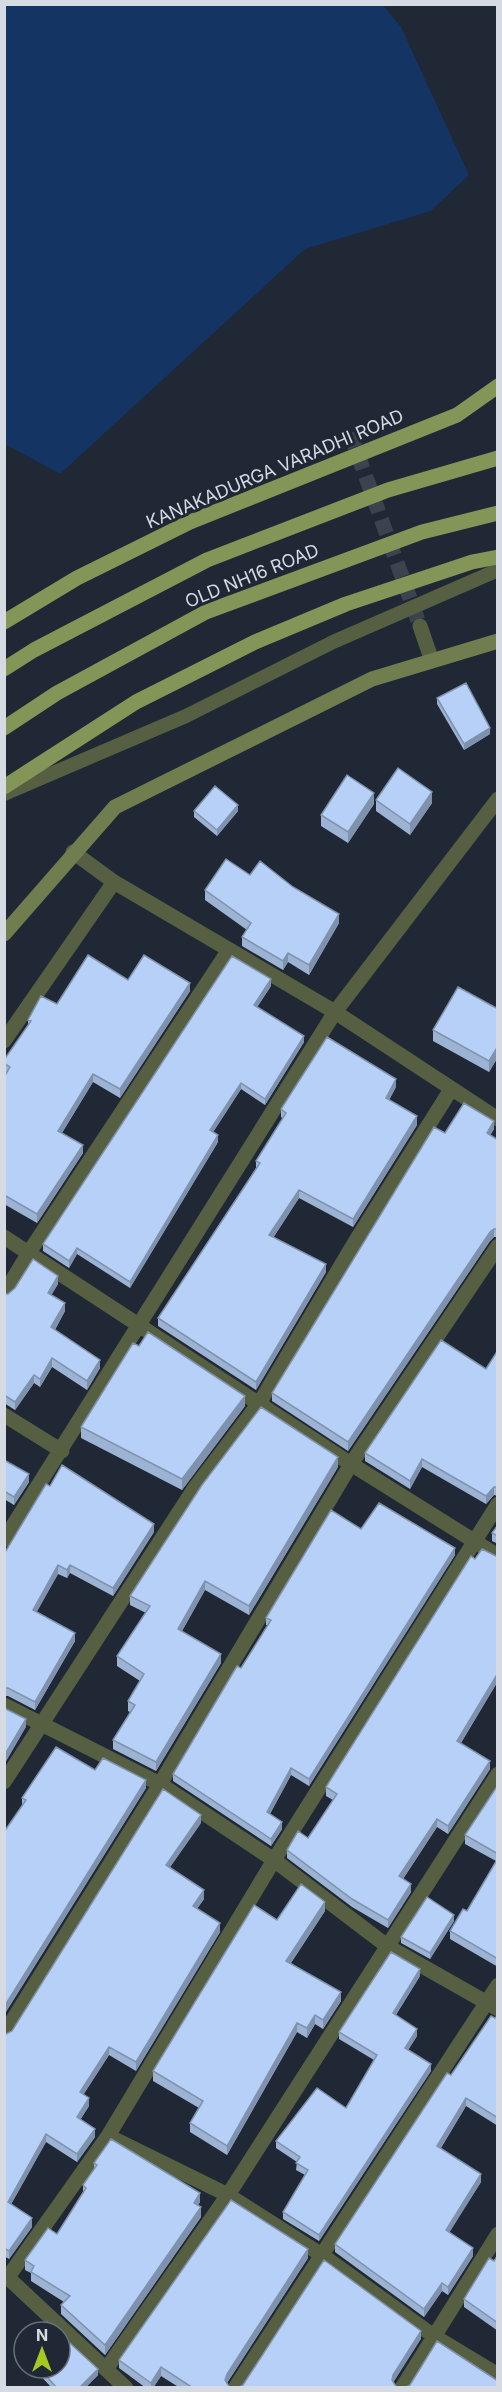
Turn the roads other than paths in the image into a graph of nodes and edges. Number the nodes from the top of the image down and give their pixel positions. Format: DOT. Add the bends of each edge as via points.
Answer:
graph roads {
  1 [pos="498,387"];
  2 [pos="498,458"];
  3 [pos="498,513"];
  4 [pos="498,557"];
  5 [pos="498,570"];
  6 [pos="4,622"];
  7 [pos="420,626"];
  8 [pos="498,641"];
  9 [pos="432,661"];
  10 [pos="4,669"];
  11 [pos="4,728"];
  12 [pos="4,788"];
  13 [pos="4,794"];
  14 [pos="498,799"];
  15 [pos="74,852"];
  16 [pos="114,882"];
  17 [pos="4,934"];
  18 [pos="229,950"];
  19 [pos="335,1012"];
  20 [pos="4,1041"];
  21 [pos="450,1090"];
  22 [pos="498,1119"];
  23 [pos="4,1237"];
  24 [pos="498,1246"];
  25 [pos="30,1251"];
  26 [pos="4,1294"];
  27 [pos="140,1324"];
  28 [pos="260,1402"];
  29 [pos="4,1415"];
  30 [pos="62,1451"];
  31 [pos="351,1464"];
  32 [pos="498,1504"];
  33 [pos="4,1540"];
  34 [pos="472,1541"];
  35 [pos="498,1556"];
  36 [pos="4,1705"];
  37 [pos="40,1724"];
  38 [pos="498,1774"];
  39 [pos="4,1782"];
  40 [pos="160,1784"];
  41 [pos="274,1860"];
  42 [pos="387,1946"];
  43 [pos="498,1985"];
  44 [pos="492,2006"];
  45 [pos="4,2034"];
  46 [pos="108,2136"];
  47 [pos="228,2195"];
  48 [pos="498,2234"];
  49 [pos="322,2255"];
  50 [pos="6,2276"];
  51 [pos="435,2337"];
  52 [pos="107,2368"];
  53 [pos="498,2374"];
  54 [pos="126,2388"];
  55 [pos="235,2388"];
  56 [pos="402,2388"];
  1 -- 6 [label="main road, KANAKADURGA VARADHI ROAD" via="457,415 190,522 77,578"];
  2 -- 10 [label="main road, OLD NH16 ROAD" via="388,490 207,560"];
  3 -- 11 [label="main road, OLD NH16 ROAD" via="422,532 206,612 57,693"];
  4 -- 12 [label="main road" via="346,604 255,642 136,702"];
  5 -- 13 [label="lane" via="333,642 186,716"];
  7 -- 9 [label="street"];
  8 -- 9 [label="street"];
  9 -- 15 [label="street" via="372,679 115,807"];
  14 -- 19 [label="street"];
  15 -- 16 [label="street"];
  15 -- 17 [label="street"];
  16 -- 18 [label="street"];
  16 -- 20 [label="street"];
  18 -- 19 [label="street"];
  18 -- 25 [label="street"];
  19 -- 21 [label="street"];
  19 -- 27 [label="street"];
  21 -- 22 [label="street"];
  21 -- 28 [label="street"];
  23 -- 25 [label="street"];
  24 -- 31 [label="street"];
  25 -- 26 [label="street"];
  25 -- 27 [label="street"];
  27 -- 28 [label="street"];
  27 -- 30 [label="street"];
  28 -- 31 [label="street"];
  28 -- 37 [label="street" via="194,1488"];
  29 -- 30 [label="street"];
  30 -- 33 [label="street"];
  31 -- 34 [label="street"];
  31 -- 40 [label="street"];
  32 -- 34 [label="street"];
  34 -- 35 [label="street"];
  34 -- 41 [label="street"];
  36 -- 37 [label="street"];
  37 -- 39 [label="street"];
  37 -- 40 [label="street"];
  38 -- 42 [label="street"];
  40 -- 41 [label="street"];
  40 -- 45 [label="street"];
  41 -- 42 [label="street"];
  41 -- 46 [label="street"];
  42 -- 44 [label="street"];
  42 -- 47 [label="street"];
  43 -- 44 [label="street"];
  44 -- 49 [label="street"];
  46 -- 47 [label="street"];
  46 -- 50 [label="street"];
  47 -- 49 [label="street"];
  47 -- 52 [label="street"];
  48 -- 51 [label="street"];
  49 -- 51 [label="street"];
  49 -- 55 [label="street"];
  50 -- 52 [label="street"];
  51 -- 53 [label="street"];
  51 -- 56 [label="street"];
  52 -- 54 [label="street"];
}
